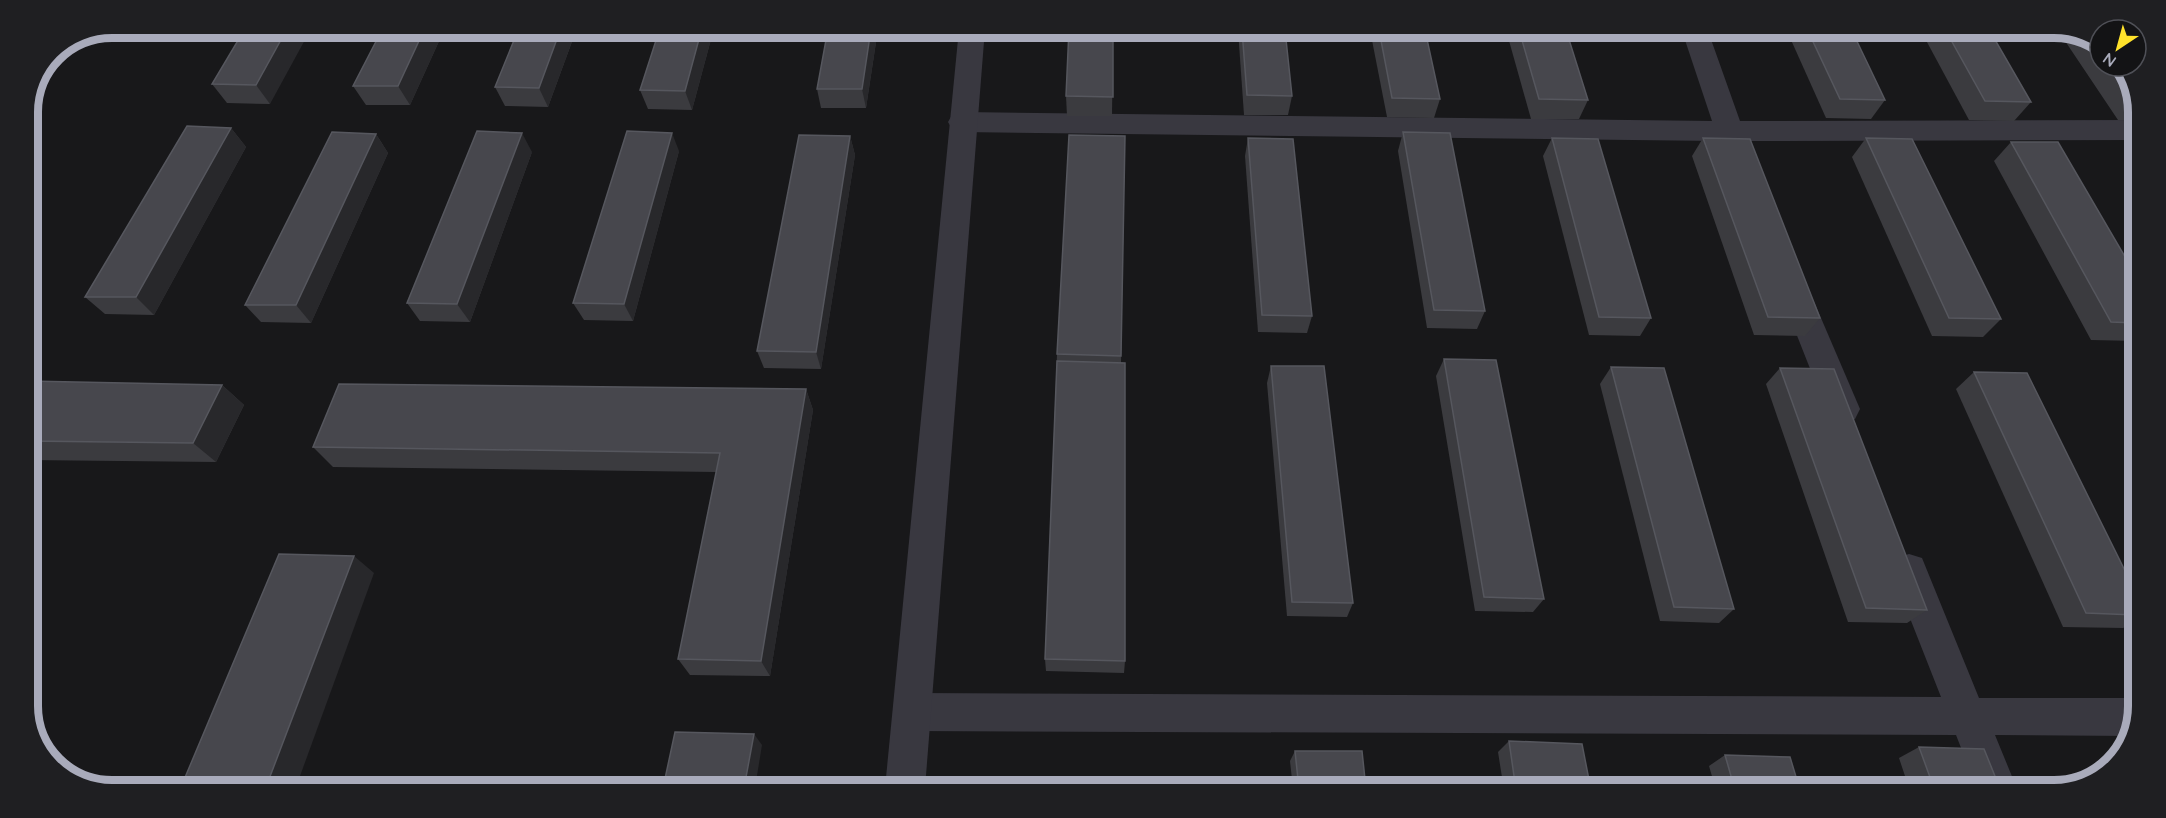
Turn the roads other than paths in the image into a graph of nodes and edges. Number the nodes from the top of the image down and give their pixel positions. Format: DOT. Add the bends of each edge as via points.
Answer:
graph roads {
  1 [pos="971,37"];
  2 [pos="1697,37"];
  3 [pos="962,122"];
  4 [pos="2128,130"];
  5 [pos="1728,131"];
  6 [pos="1747,175"];
  7 [pos="1783,264"];
  8 [pos="1856,441"];
  9 [pos="1897,540"];
  10 [pos="912,712"];
  11 [pos="1970,717"];
  12 [pos="2127,717"];
  13 [pos="906,780"];
  14 [pos="1994,780"];
  1 -- 3 [label="street"];
  2 -- 5 [label="street"];
  3 -- 5 [label="street"];
  3 -- 10 [label="street"];
  4 -- 5 [label="street"];
  5 -- 6 [label="street"];
  7 -- 8 [label="street"];
  9 -- 11 [label="street"];
  10 -- 11 [label="street"];
  10 -- 13 [label="street"];
  11 -- 12 [label="street"];
  11 -- 14 [label="street"];
}
